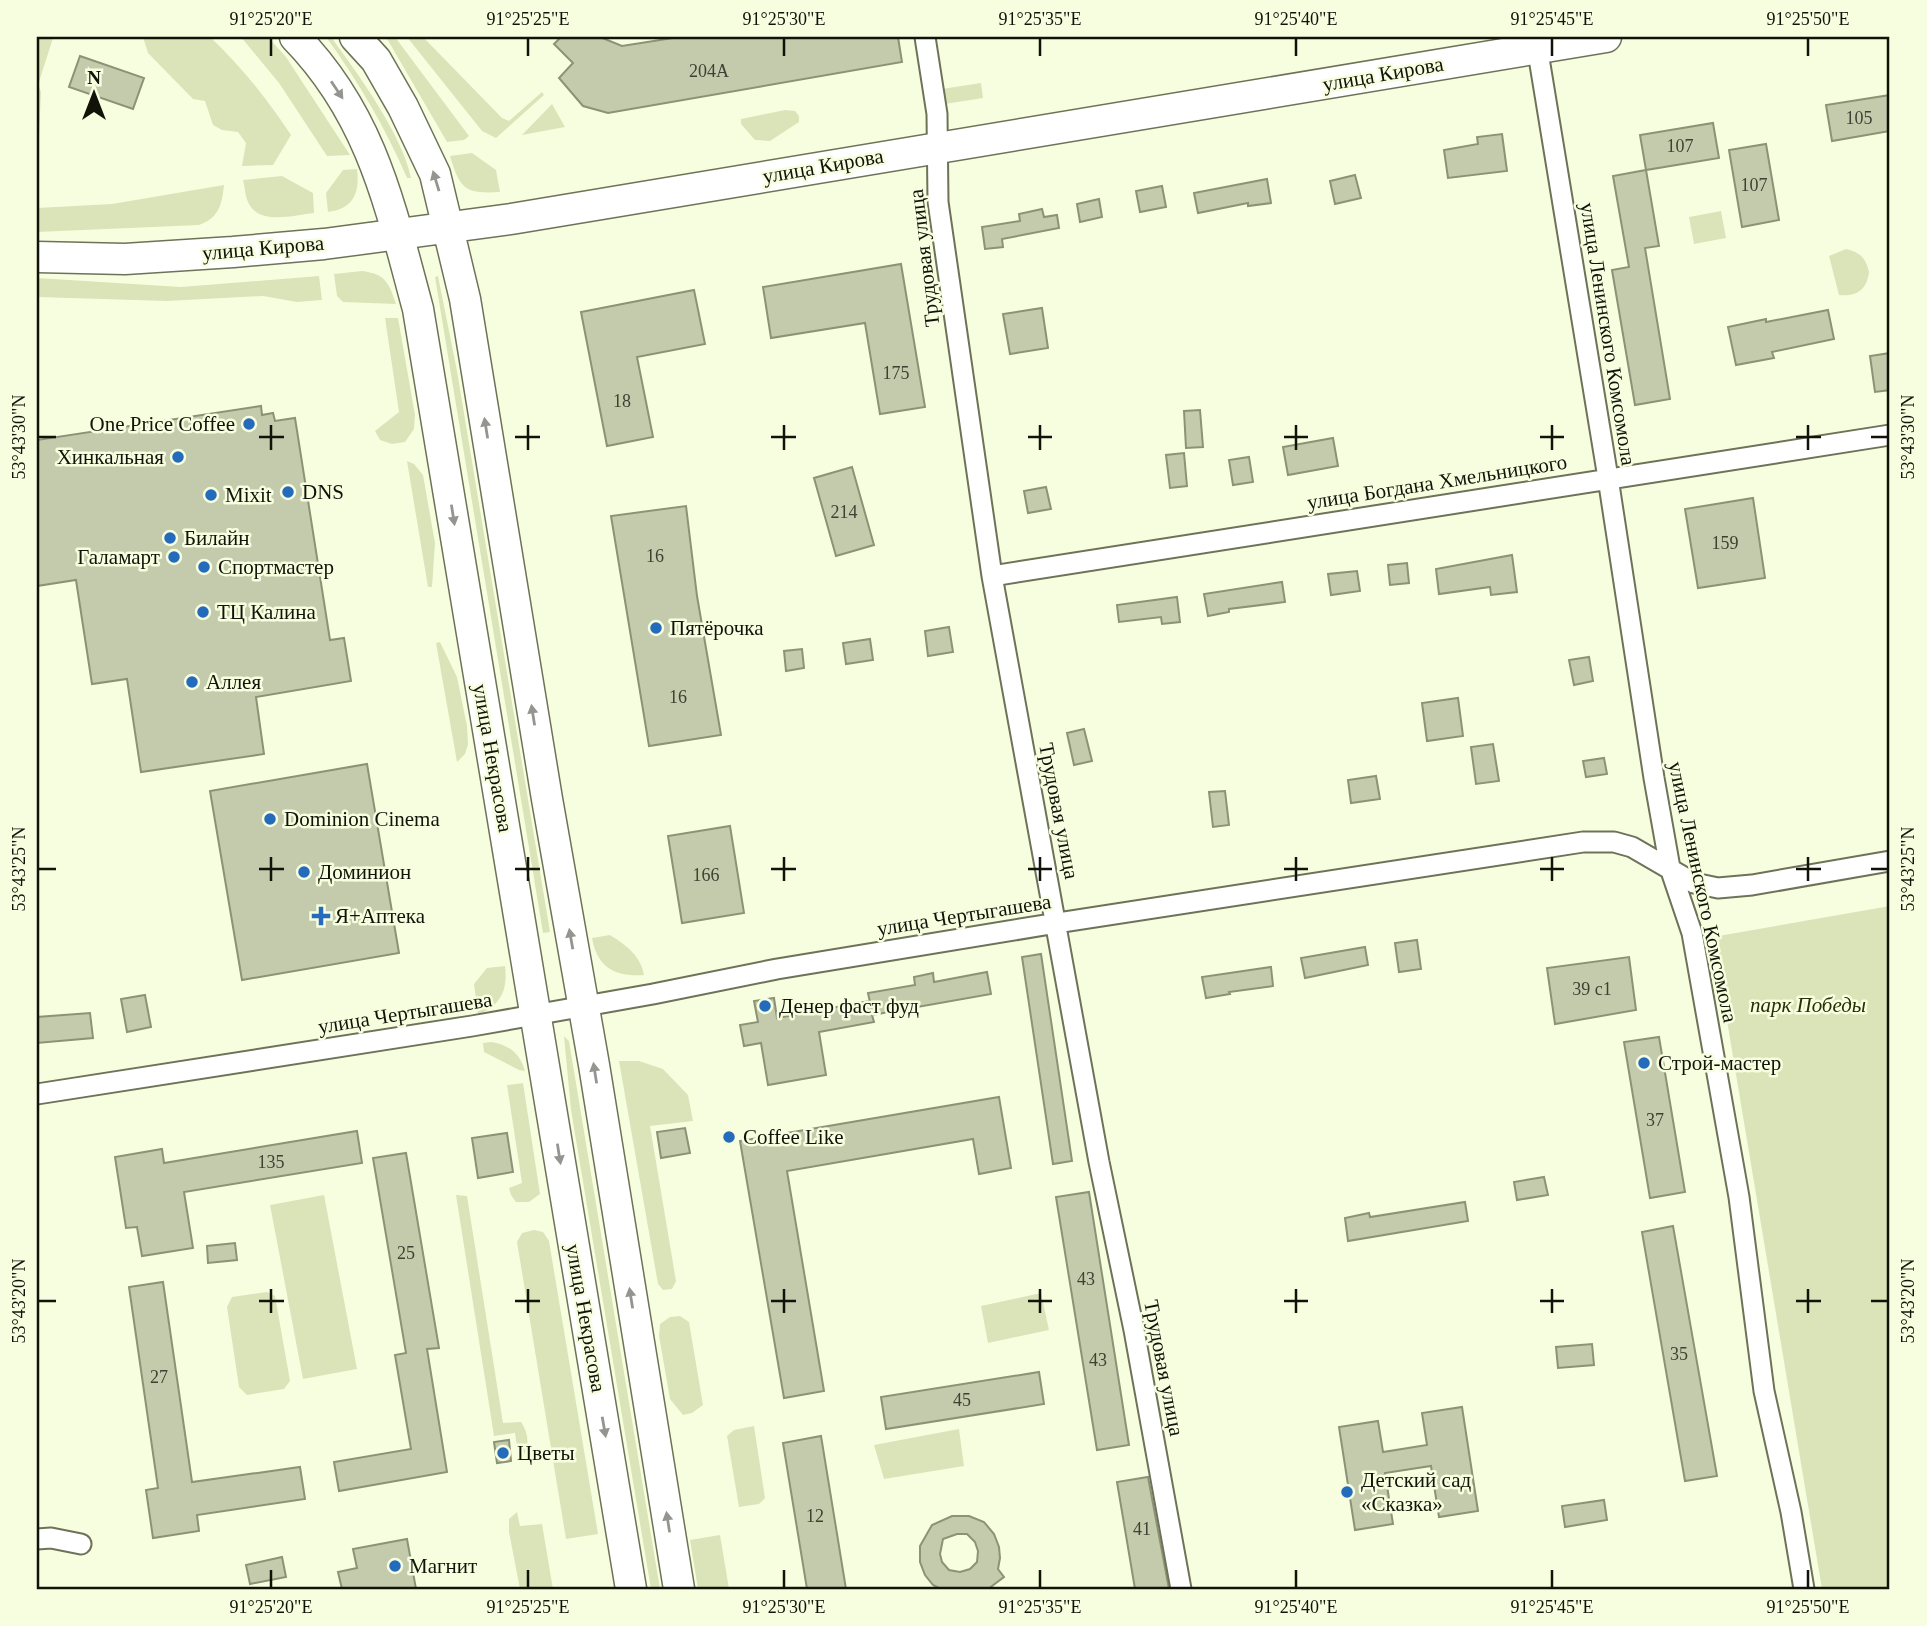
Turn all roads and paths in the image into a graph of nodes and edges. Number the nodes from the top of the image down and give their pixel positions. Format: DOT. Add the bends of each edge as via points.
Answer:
graph roads {
  1 [pos="295,37"];
  2 [pos="355,37"];
  3 [pos="925,37"];
  4 [pos="1606,37"];
  5 [pos="1536,43"];
  6 [pos="936,147"];
  7 [pos="449,226"];
  8 [pos="397,233"];
  9 [pos="37,257"];
  10 [pos="1890,435"];
  11 [pos="1608,478"];
  12 [pos="992,576"];
  13 [pos="1890,861"];
  14 [pos="1671,868"];
  15 [pos="1057,923"];
  16 [pos="583,1006"];
  17 [pos="537,1014"];
  18 [pos="37,1094"];
  19 [pos="37,1539"];
  20 [pos="81,1544"];
  21 [pos="631,1589"];
  22 [pos="679,1589"];
  23 [pos="1181,1589"];
  24 [pos="1804,1589"];
  1 -- 8 [label="main road, улица Некрасова, one-way" via="341,95 366,140"];
  7 -- 2 [label="main road, one-way" via="435,174 403,107 376,60"];
  3 -- 6 [label="street, Трудовая улица" via="936,103"];
  4 -- 5 [label="main road, улица Кирова"];
  5 -- 6 [label="main road, улица Кирова"];
  5 -- 11 [label="street, улица Ленинского Комсомола"];
  6 -- 7 [label="main road, улица Кирова"];
  6 -- 12 [label="street, Трудовая улица" via="938,202"];
  7 -- 8 [label="main road, улица Кирова"];
  16 -- 7 [label="main road, one-way"];
  8 -- 9 [label="main road, улица Кирова" via="233,252 125,259"];
  8 -- 17 [label="main road, улица Некрасова, one-way" via="420,321"];
  10 -- 11 [label="street, улица Богдана Хмельницкого"];
  11 -- 12 [label="street, улица Богдана Хмельницкого"];
  11 -- 14 [label="street, улица Ленинского Комсомола"];
  12 -- 15 [label="street, Трудовая улица"];
  13 -- 14 [label="street, улица Чертыгашева" via="1732,887 1706,886"];
  14 -- 15 [label="street, улица Чертыгашева" via="1623,844 1583,842"];
  14 -- 24 [label="street, улица Ленинского Комсомола" via="1692,933 1739,1197 1764,1391"];
  15 -- 16 [label="street, улица Чертыгашева"];
  15 -- 23 [label="street, Трудовая улица"];
  16 -- 17 [label="street, улица Чертыгашева"];
  22 -- 16 [label="main road, one-way"];
  17 -- 18 [label="street, улица Чертыгашева"];
  17 -- 21 [label="main road, улица Некрасова, one-way"];
  19 -- 20 [label="street"];
}
